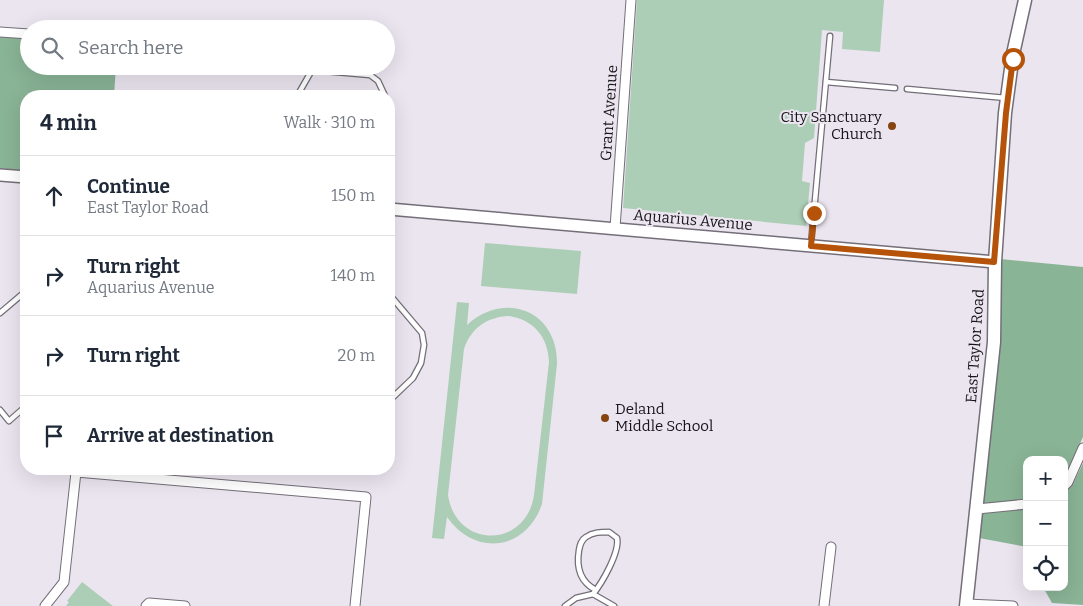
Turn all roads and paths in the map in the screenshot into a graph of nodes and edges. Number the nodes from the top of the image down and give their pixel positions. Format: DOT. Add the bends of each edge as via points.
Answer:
graph roads {
  1 [pos="630,0"];
  2 [pos="1025,0"];
  3 [pos="0,32"];
  4 [pos="20,33"];
  5 [pos="830,36"];
  6 [pos="309,75"];
  7 [pos="370,75"];
  8 [pos="826,82"];
  9 [pos="895,88"];
  10 [pos="907,89"];
  11 [pos="301,90"];
  12 [pos="382,90"];
  13 [pos="1007,98"];
  14 [pos="0,175"];
  15 [pos="20,177"];
  16 [pos="395,210"];
  17 [pos="615,228"];
  18 [pos="811,246"];
  19 [pos="994,262"];
  20 [pos="20,297"];
  21 [pos="395,301"];
  22 [pos="0,313"];
  23 [pos="395,394"];
  24 [pos="0,410"];
  25 [pos="20,411"];
  26 [pos="1083,448"];
  27 [pos="76,475"];
  28 [pos="111,475"];
  29 [pos="1068,482"];
  30 [pos="1023,504"];
  31 [pos="977,509"];
  32 [pos="831,547"];
  33 [pos="595,592"];
  34 [pos="966,605"];
  35 [pos="45,606"];
  36 [pos="146,606"];
  37 [pos="185,606"];
  38 [pos="355,606"];
  39 [pos="565,606"];
  40 [pos="614,606"];
  41 [pos="824,606"];
  42 [pos="1014,606"];
  1 -- 17 [label="street, Grant Avenue"];
  2 -- 13 [label="main road, East Taylor Road"];
  3 -- 4 [label="street"];
  5 -- 8 [label="lane"];
  6 -- 11 [label="lane"];
  7 -- 12 [label="lane"];
  8 -- 9 [label="lane"];
  8 -- 18 [label="lane"];
  10 -- 13 [label="lane"];
  13 -- 19 [label="main road, East Taylor Road"];
  14 -- 15 [label="street"];
  16 -- 17 [label="street, Aquarius Avenue"];
  17 -- 18 [label="street, Aquarius Avenue"];
  18 -- 19 [label="street, Aquarius Avenue"];
  19 -- 31 [label="main road, East Taylor Road" via="994,342"];
  20 -- 22 [label="lane"];
  21 -- 23 [label="lane" via="422,333 424,345 421,363 413,378"];
  24 -- 25 [label="lane" via="9,421"];
  26 -- 29 [label="street"];
  27 -- 35 [label="street" via="64,582"];
  28 -- 38 [label="street" via="366,497"];
  30 -- 31 [label="street"];
  31 -- 34 [label="main road, East Taylor Road"];
  32 -- 41 [label="street"];
  33 -- 33 [label="lane" via="618,547 617,538 609,532 590,534 580,545 578,570"];
  33 -- 39 [label="lane" via="576,598"];
  33 -- 40 [label="lane"];
  34 -- 42 [label="street"];
  36 -- 37 [label="street" via="149,603"];
}
